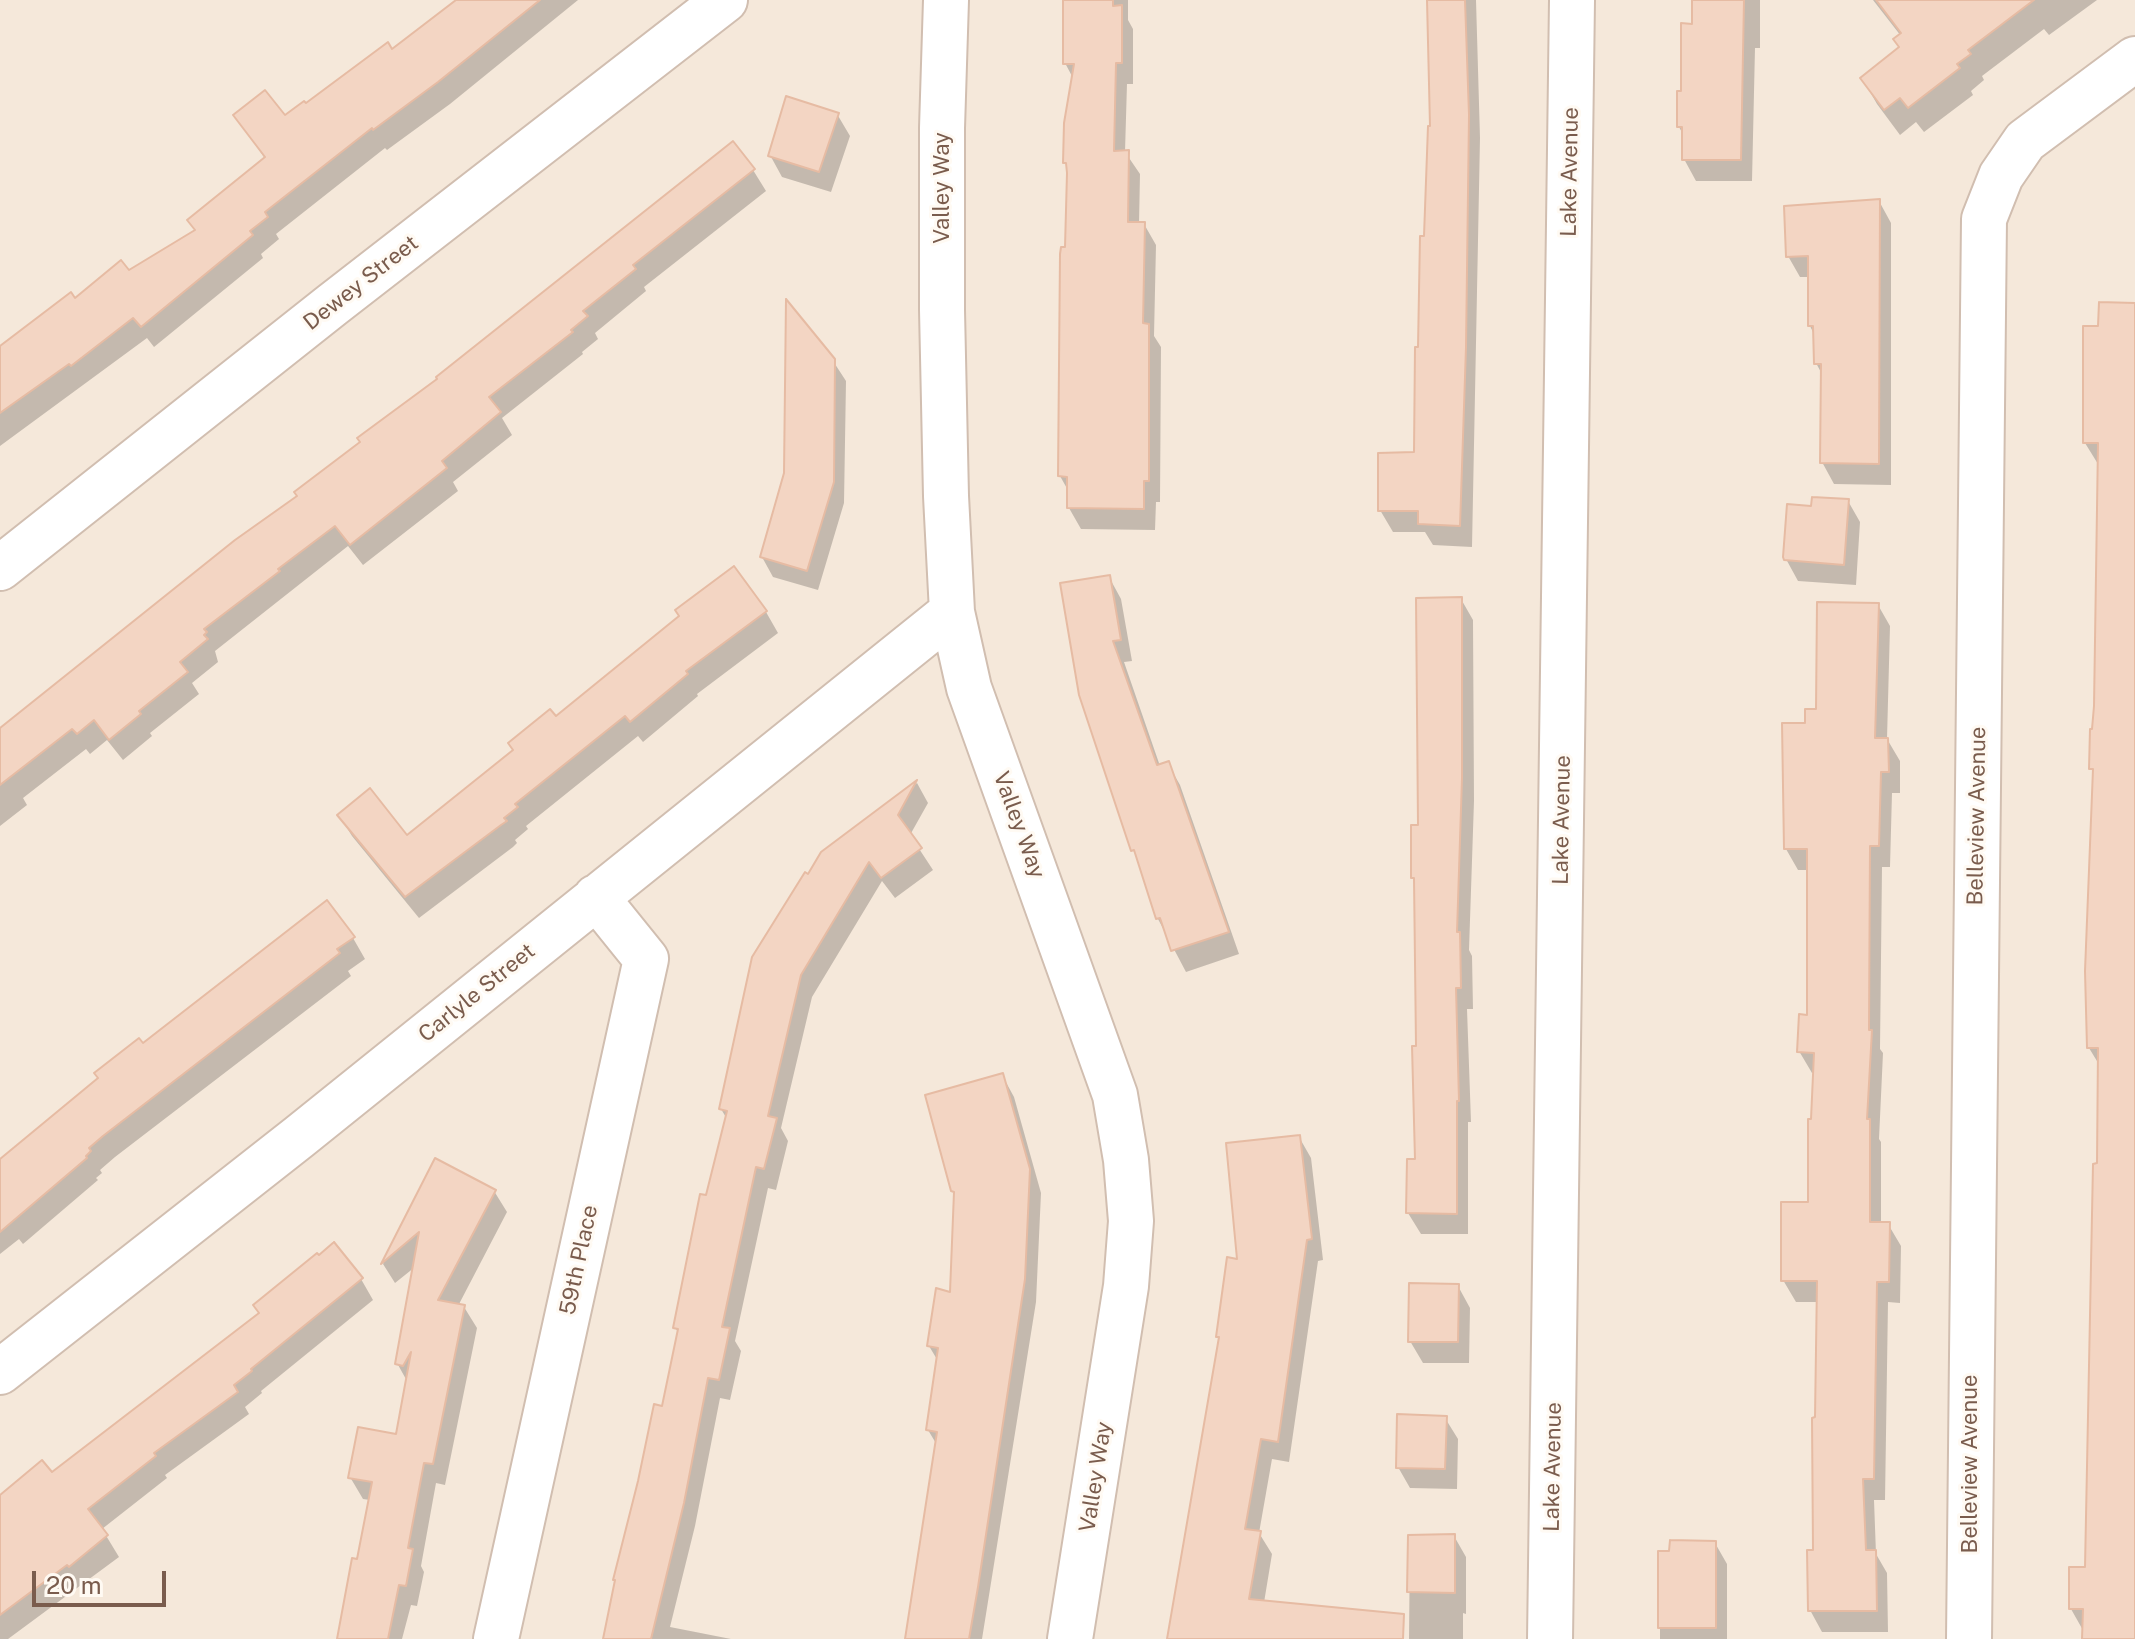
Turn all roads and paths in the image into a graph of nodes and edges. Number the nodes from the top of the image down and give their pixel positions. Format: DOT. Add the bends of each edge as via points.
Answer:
graph roads {
  1 [pos="725,0"];
  2 [pos="946,0"];
  3 [pos="1572,0"];
  4 [pos="2135,59"];
  5 [pos="0,568"];
  6 [pos="952,612"];
  7 [pos="596,897"];
  8 [pos="0,1372"];
  9 [pos="496,1639"];
  10 [pos="1070,1639"];
  11 [pos="1550,1639"];
  12 [pos="1969,1639"];
  1 -- 5 [label="street, Dewey Street"];
  2 -- 6 [label="street, Valley Way" via="942,295"];
  3 -- 11 [label="street, Lake Avenue"];
  4 -- 12 [label="street, Belleview Avenue" via="2025,141 2001,176 1984,219"];
  6 -- 7 [label="street, Carlyle Street"];
  6 -- 10 [label="street, Valley Way" via="969,688 1115,1095 1126,1160 1131,1221 1126,1286"];
  7 -- 8 [label="street, Carlyle Street"];
  7 -- 9 [label="street, 59th Place" via="646,959"];
}
